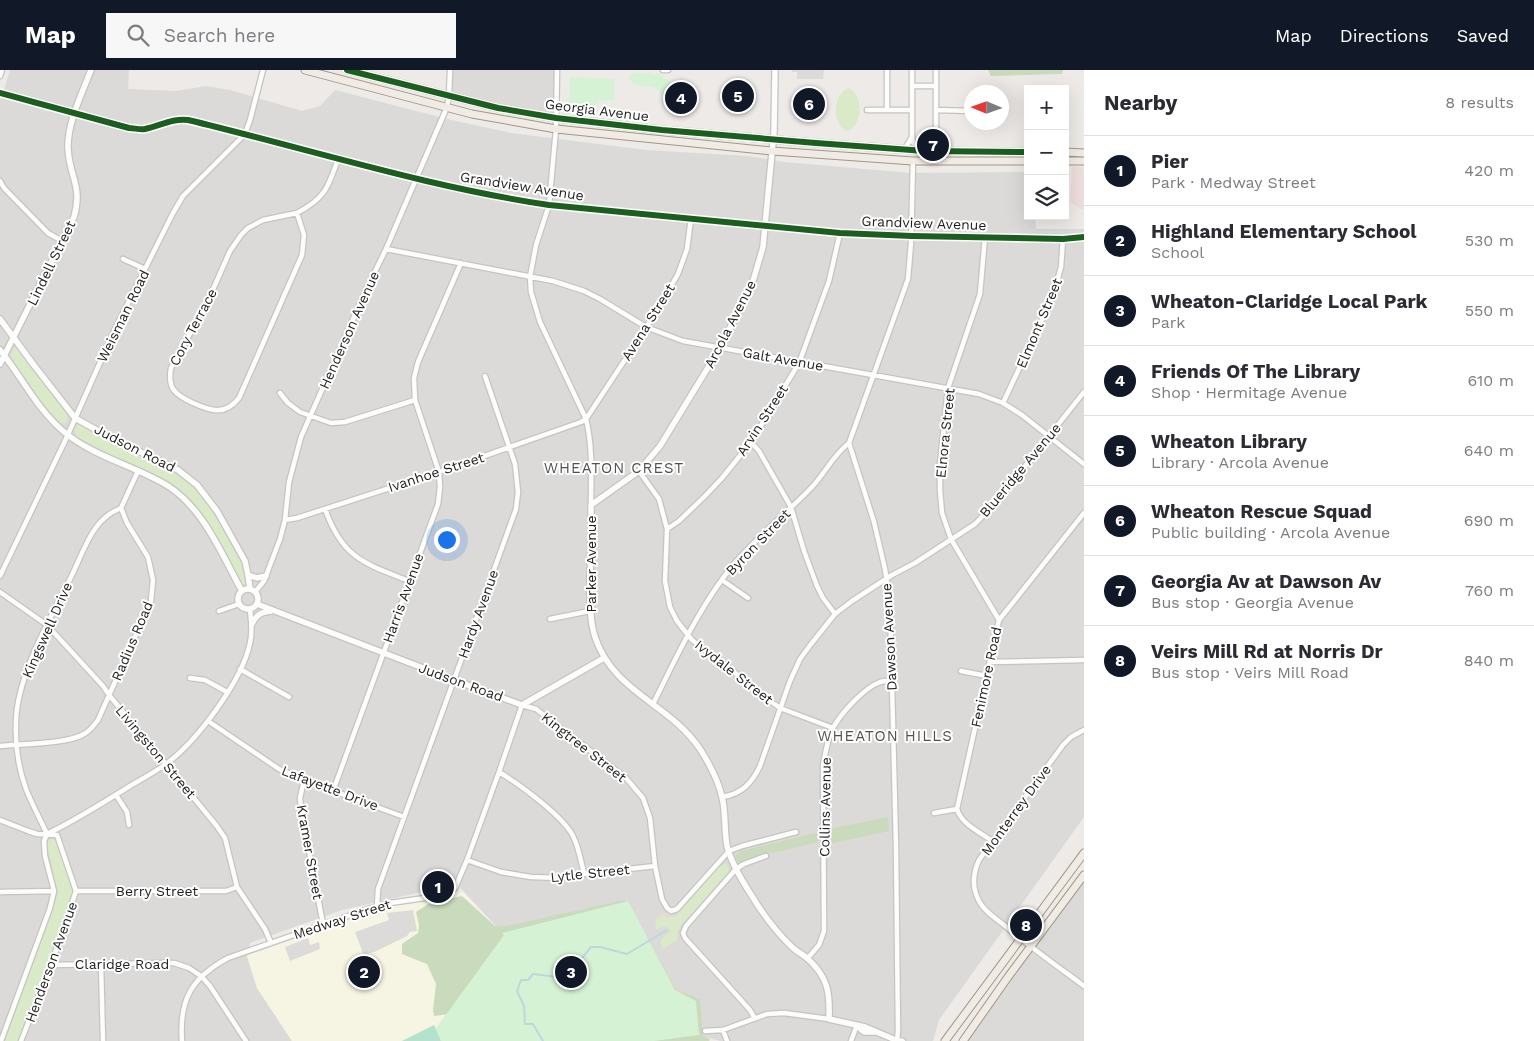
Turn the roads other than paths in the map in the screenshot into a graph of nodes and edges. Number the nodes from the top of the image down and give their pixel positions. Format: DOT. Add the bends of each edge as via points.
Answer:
graph roads {
  1 [pos="2,70"];
  2 [pos="91,70"];
  3 [pos="264,70"];
  4 [pos="305,70"];
  5 [pos="347,70"];
  6 [pos="450,70"];
  7 [pos="557,70"];
  8 [pos="663,70"];
  9 [pos="668,70"];
  10 [pos="775,70"];
  11 [pos="886,70"];
  12 [pos="912,70"];
  13 [pos="936,70"];
  14 [pos="0,76"];
  15 [pos="912,86"];
  16 [pos="936,86"];
  17 [pos="0,92"];
  18 [pos="449,96"];
  19 [pos="447,107"];
  20 [pos="867,110"];
  21 [pos="887,110"];
  22 [pos="912,110"];
  23 [pos="936,110"];
  24 [pos="964,111"];
  25 [pos="75,114"];
  26 [pos="556,118"];
  27 [pos="556,129"];
  28 [pos="936,130"];
  29 [pos="245,134"];
  30 [pos="912,137"];
  31 [pos="773,140"];
  32 [pos="904,150"];
  33 [pos="772,151"];
  34 [pos="924,151"];
  35 [pos="1024,152"];
  36 [pos="1069,152"];
  37 [pos="1084,153"];
  38 [pos="338,159"];
  39 [pos="913,161"];
  40 [pos="1024,161"];
  41 [pos="1069,161"];
  42 [pos="1084,161"];
  43 [pos="416,179"];
  44 [pos="0,181"];
  45 [pos="549,206"];
  46 [pos="297,213"];
  47 [pos="691,218"];
  48 [pos="765,225"];
  49 [pos="840,232"];
  50 [pos="912,236"];
  51 [pos="985,237"];
  52 [pos="1084,237"];
  53 [pos="1063,239"];
  54 [pos="62,241"];
  55 [pos="386,249"];
  56 [pos="123,259"];
  57 [pos="461,263"];
  58 [pos="145,269"];
  59 [pos="530,277"];
  60 [pos="0,319"];
  61 [pos="646,327"];
  62 [pos="14,336"];
  63 [pos="720,348"];
  64 [pos="2,353"];
  65 [pos="799,362"];
  66 [pos="0,364"];
  67 [pos="874,375"];
  68 [pos="485,376"];
  69 [pos="948,388"];
  70 [pos="1084,392"];
  71 [pos="280,393"];
  72 [pos="415,400"];
  73 [pos="1003,404"];
  74 [pos="310,416"];
  75 [pos="75,418"];
  76 [pos="586,419"];
  77 [pos="67,435"];
  78 [pos="1049,436"];
  79 [pos="751,442"];
  80 [pos="850,443"];
  81 [pos="510,447"];
  82 [pos="1084,464"];
  83 [pos="138,471"];
  84 [pos="640,471"];
  85 [pos="439,472"];
  86 [pos="591,505"];
  87 [pos="791,507"];
  88 [pos="121,508"];
  89 [pos="325,509"];
  90 [pos="1084,513"];
  91 [pos="285,520"];
  92 [pos="667,529"];
  93 [pos="951,539"];
  94 [pos="248,575"];
  95 [pos="0,576"];
  96 [pos="266,576"];
  97 [pos="887,579"];
  98 [pos="722,580"];
  99 [pos="409,581"];
  100 [pos="242,591"];
  101 [pos="253,591"];
  102 [pos="0,592"];
  103 [pos="748,598"];
  104 [pos="239,604"];
  105 [pos="257,604"];
  106 [pos="250,609"];
  107 [pos="272,610"];
  108 [pos="219,611"];
  109 [pos="590,611"];
  110 [pos="836,614"];
  111 [pos="550,619"];
  112 [pos="999,620"];
  113 [pos="252,624"];
  114 [pos="47,625"];
  115 [pos="688,633"];
  116 [pos="383,653"];
  117 [pos="604,658"];
  118 [pos="1084,660"];
  119 [pos="990,662"];
  120 [pos="240,669"];
  121 [pos="961,670"];
  122 [pos="987,676"];
  123 [pos="190,678"];
  124 [pos="454,680"];
  125 [pos="892,680"];
  126 [pos="227,692"];
  127 [pos="109,695"];
  128 [pos="289,698"];
  129 [pos="522,704"];
  130 [pos="653,704"];
  131 [pos="780,708"];
  132 [pos="208,721"];
  133 [pos="833,728"];
  134 [pos="1084,730"];
  135 [pos="16,745"];
  136 [pos="0,746"];
  137 [pos="167,764"];
  138 [pos="499,772"];
  139 [pos="304,780"];
  140 [pos="333,791"];
  141 [pos="116,795"];
  142 [pos="722,797"];
  143 [pos="957,809"];
  144 [pos="934,813"];
  145 [pos="404,816"];
  146 [pos="0,820"];
  147 [pos="129,825"];
  148 [pos="796,832"];
  149 [pos="47,834"];
  150 [pos="992,841"];
  151 [pos="729,851"];
  152 [pos="1084,853"];
  153 [pos="766,856"];
  154 [pos="467,860"];
  155 [pos="655,866"];
  156 [pos="736,869"];
  157 [pos="584,874"];
  158 [pos="1084,875"];
  159 [pos="238,887"];
  160 [pos="54,891"];
  161 [pos="76,891"];
  162 [pos="0,892"];
  163 [pos="377,906"];
  164 [pos="323,924"];
  165 [pos="1023,941"];
  166 [pos="271,943"];
  167 [pos="1031,947"];
  168 [pos="807,959"];
  169 [pos="101,964"];
  170 [pos="51,965"];
  171 [pos="201,976"];
  172 [pos="1084,986"];
  173 [pos="754,1017"];
  174 [pos="829,1019"];
  175 [pos="856,1025"];
  176 [pos="722,1030"];
  177 [pos="705,1031"];
  178 [pos="897,1040"];
  179 [pos="1,1041"];
  180 [pos="21,1041"];
  181 [pos="103,1041"];
  182 [pos="182,1041"];
  183 [pos="246,1041"];
  184 [pos="727,1041"];
  185 [pos="851,1041"];
  186 [pos="904,1041"];
  187 [pos="946,1041"];
  188 [pos="963,1041"];
  1 -- 14 [label="street"];
  2 -- 25 [label="street, Lindell Street"];
  3 -- 29 [label="street, Weisman Road"];
  4 -- 19 [label="main road, Georgia Avenue"];
  5 -- 18 [label="main road, Georgia Avenue"];
  6 -- 18 [label="street, Henderson Avenue"];
  7 -- 26 [label="street, Parker Avenue"];
  8 -- 9 [label="street"];
  10 -- 31 [label="street, Arcola Avenue"];
  11 -- 21 [label="street"];
  12 -- 15 [label="street"];
  13 -- 16 [label="street"];
  15 -- 16 [label="street"];
  15 -- 22 [label="street"];
  16 -- 23 [label="street"];
  17 -- 25 [label="street, Grandview Avenue"];
  18 -- 19 [label="street, Henderson Avenue"];
  18 -- 26 [label="main road, Georgia Avenue"];
  19 -- 27 [label="main road, Georgia Avenue"];
  19 -- 43 [label="street, Henderson Avenue"];
  20 -- 21 [label="street"];
  21 -- 22 [label="street"];
  22 -- 30 [label="street"];
  23 -- 24 [label="street"];
  23 -- 28 [label="street"];
  25 -- 29 [label="street, Grandview Avenue" via="129,128 144,129 181,119"];
  25 -- 54 [label="street, Lindell Street" via="68,148 77,187 77,205"];
  26 -- 27 [label="street, Parker Avenue"];
  26 -- 31 [label="main road, Georgia Avenue"];
  27 -- 33 [label="main road, Georgia Avenue"];
  27 -- 45 [label="street, Parker Avenue"];
  29 -- 38 [label="street, Grandview Avenue"];
  29 -- 58 [label="street, Weisman Road" via="183,196"];
  30 -- 32 [label="street"];
  30 -- 34 [label="street"];
  31 -- 32 [label="main road, Georgia Avenue"];
  31 -- 33 [label="street, Arcola Avenue"];
  32 -- 34 [label="main road, Georgia Avenue"];
  32 -- 39 [label="main road"];
  33 -- 39 [label="main road, Georgia Avenue"];
  33 -- 48 [label="street, Arcola Avenue"];
  34 -- 35 [label="main road, Georgia Avenue"];
  34 -- 39 [label="main road"];
  36 -- 37 [label="main road"];
  38 -- 43 [label="street, Grandview Avenue"];
  38 -- 46 [label="street, Cory Terrace" via="324,192"];
  39 -- 40 [label="main road, Georgia Avenue"];
  39 -- 50 [label="street"];
  41 -- 42 [label="main road"];
  43 -- 45 [label="street, Grandview Avenue"];
  43 -- 55 [label="street, Henderson Avenue"];
  44 -- 54 [label="street" via="43,229"];
  45 -- 47 [label="street, Grandview Avenue"];
  45 -- 59 [label="street, Parker Avenue"];
  46 -- 46 [label="street, Cory Terrace" via="261,220 248,228 234,244 207,303 171,368 171,385 179,396 216,411 227,408 239,398 302,255 304,235"];
  47 -- 48 [label="street, Grandview Avenue"];
  47 -- 61 [label="street, Avena Street" via="687,249 678,274"];
  48 -- 49 [label="street, Grandview Avenue"];
  48 -- 63 [label="street, Arcola Avenue" via="753,281"];
  49 -- 50 [label="street, Grandview Avenue"];
  49 -- 65 [label="street, Arvin Street" via="829,281"];
  50 -- 51 [label="street, Grandview Avenue"];
  50 -- 67 [label="street" via="908,279"];
  51 -- 53 [label="street, Grandview Avenue"];
  51 -- 69 [label="street, Elnora Street" via="980,294"];
  52 -- 53 [label="street, Grandview Avenue"];
  53 -- 73 [label="street, Elmont Street" via="1061,267 1053,296"];
  54 -- 62 [label="street, Lindell Street"];
  55 -- 57 [label="street, Galt Avenue"];
  55 -- 74 [label="street, Henderson Avenue"];
  56 -- 58 [label="street"];
  57 -- 59 [label="street, Galt Avenue"];
  57 -- 72 [label="street, Harris Avenue" via="418,362 414,378"];
  58 -- 75 [label="street, Weisman Road"];
  59 -- 61 [label="street, Galt Avenue" via="584,291"];
  59 -- 76 [label="street, Parker Avenue" via="540,322"];
  60 -- 62 [label="street, Judson Road"];
  61 -- 63 [label="street, Galt Avenue" via="683,341"];
  61 -- 76 [label="street, Avena Street"];
  62 -- 64 [label="street, Lindell Street"];
  62 -- 75 [label="street, Judson Road"];
  63 -- 65 [label="street, Galt Avenue"];
  63 -- 84 [label="street, Arcola Avenue" via="660,446"];
  64 -- 66 [label="street, Lindell Street"];
  64 -- 77 [label="street, Judson Road" via="41,408"];
  65 -- 67 [label="street, Galt Avenue"];
  65 -- 79 [label="street, Arvin Street"];
  67 -- 69 [label="street, Galt Avenue"];
  67 -- 80 [label="street"];
  68 -- 81 [label="street, Hardy Avenue"];
  69 -- 73 [label="street, Galt Avenue" via="979,394"];
  69 -- 93 [label="street, Elnora Street" via="940,490 942,513"];
  70 -- 78 [label="street, Blueridge Avenue"];
  71 -- 74 [label="street" via="291,406"];
  72 -- 74 [label="street" via="345,422"];
  72 -- 85 [label="street, Harris Avenue"];
  73 -- 78 [label="street, Galt Avenue"];
  74 -- 91 [label="street, Henderson Avenue" via="294,458"];
  75 -- 77 [label="street, Weisman Road"];
  75 -- 94 [label="street, Judson Road" via="178,470 197,485 217,511 245,561"];
  76 -- 81 [label="street, Ivanhoe Street"];
  76 -- 86 [label="street, Parker Avenue" via="592,456"];
  77 -- 83 [label="street, Judson Road"];
  77 -- 95 [label="street, Weisman Road"];
  78 -- 82 [label="street, Galt Avenue"];
  78 -- 93 [label="street, Blueridge Avenue" via="999,499 975,524"];
  79 -- 87 [label="street" via="759,450"];
  79 -- 92 [label="street, Arvin Street" via="711,490"];
  80 -- 87 [label="street, Byron Street" via="841,449 813,486"];
  80 -- 97 [label="street, Dawson Avenue"];
  81 -- 85 [label="street, Ivanhoe Street"];
  81 -- 124 [label="street, Hardy Avenue" via="518,476 516,509"];
  83 -- 88 [label="street, Kingswell Drive"];
  83 -- 100 [label="street, Judson Road" via="167,485 191,506 205,524"];
  84 -- 86 [label="street, Arcola Avenue"];
  84 -- 92 [label="street, Ivydale Street" via="659,499"];
  85 -- 89 [label="street, Ivanhoe Street"];
  85 -- 99 [label="street, Harris Avenue" via="438,504"];
  86 -- 109 [label="street, Parker Avenue"];
  87 -- 98 [label="street, Byron Street" via="739,558"];
  87 -- 110 [label="street" via="817,586"];
  88 -- 114 [label="street, Kingswell Drive" via="94,529"];
  88 -- 127 [label="street, Radius Road" via="148,557 154,580 151,600"];
  89 -- 91 [label="street, Ivanhoe Street"];
  89 -- 99 [label="street" via="337,537 357,558"];
  90 -- 112 [label="street, Fenimore Road"];
  91 -- 96 [label="street, Henderson Avenue"];
  92 -- 115 [label="street, Ivydale Street" via="665,581 668,599 677,620"];
  93 -- 97 [label="street, Blueridge Avenue"];
  93 -- 112 [label="street, Elnora Street"];
  94 -- 96 [label="street"];
  94 -- 101 [label="street, Judson Road"];
  96 -- 101 [label="street, Henderson Avenue" via="259,588"];
  97 -- 110 [label="street, Blueridge Avenue"];
  97 -- 125 [label="street, Dawson Avenue"];
  98 -- 103 [label="street"];
  98 -- 115 [label="street, Byron Street"];
  99 -- 116 [label="street, Harris Avenue"];
  100 -- 101 [label="street"];
  100 -- 104 [label="street" via="238,597"];
  101 -- 105 [label="street" via="258,598"];
  102 -- 114 [label="street, Livingston Street"];
  104 -- 106 [label="street"];
  104 -- 108 [label="street"];
  105 -- 106 [label="street"];
  105 -- 107 [label="street, Judson Road"];
  106 -- 113 [label="street"];
  107 -- 113 [label="street" via="259,614"];
  107 -- 116 [label="street, Judson Road"];
  109 -- 111 [label="street"];
  109 -- 117 [label="street, Parker Avenue"];
  110 -- 131 [label="street, Blueridge Avenue" via="800,659"];
  112 -- 119 [label="street, Fenimore Road"];
  113 -- 120 [label="street" via="250,645"];
  114 -- 127 [label="street, Livingston Street"];
  114 -- 135 [label="street, Kingswell Drive" via="22,685 16,719"];
  115 -- 130 [label="street, Byron Street"];
  115 -- 131 [label="street, Ivydale Street" via="692,640"];
  116 -- 124 [label="street, Judson Road"];
  116 -- 140 [label="street, Harris Avenue"];
  117 -- 129 [label="street"];
  117 -- 130 [label="street, Parker Avenue" via="624,682"];
  118 -- 119 [label="street"];
  119 -- 122 [label="street, Fenimore Road"];
  120 -- 126 [label="street"];
  120 -- 128 [label="street"];
  121 -- 122 [label="street"];
  122 -- 143 [label="street, Fenimore Road"];
  123 -- 126 [label="street" via="205,680"];
  124 -- 129 [label="street, Judson Road"];
  124 -- 145 [label="street, Hardy Avenue"];
  125 -- 133 [label="street, Collins Avenue" via="880,682 864,692"];
  125 -- 178 [label="street, Dawson Avenue"];
  126 -- 132 [label="street"];
  127 -- 135 [label="street, Radius Road" via="98,720 84,734 72,740"];
  127 -- 137 [label="street, Livingston Street"];
  129 -- 138 [label="street, Medway Street"];
  129 -- 155 [label="street, Kingtree Street" via="536,709 637,790 650,818"];
  130 -- 142 [label="street, Parker Avenue" via="699,747"];
  131 -- 133 [label="street, Ivydale Street"];
  131 -- 142 [label="street, Blueridge Avenue" via="754,778 740,792"];
  132 -- 137 [label="street"];
  132 -- 139 [label="street, Lafayette Drive" via="279,769"];
  133 -- 168 [label="street, Collins Avenue" via="823,766 824,931 819,945"];
  134 -- 150 [label="street, Monterrey Drive" via="1063,745"];
  135 -- 136 [label="street, Radius Road"];
  135 -- 149 [label="street, Kingswell Drive" via="26,789"];
  137 -- 141 [label="street"];
  137 -- 159 [label="street, Livingston Street" via="225,838"];
  138 -- 154 [label="street, Medway Street"];
  138 -- 157 [label="street" via="566,824 579,851"];
  139 -- 140 [label="street, Lafayette Drive"];
  139 -- 164 [label="street, Kramer Street" via="301,809"];
  140 -- 145 [label="street, Lafayette Drive"];
  141 -- 147 [label="street" via="127,812"];
  141 -- 149 [label="street"];
  142 -- 151 [label="street, Parker Avenue"];
  143 -- 144 [label="street"];
  143 -- 150 [label="street" via="965,822"];
  145 -- 163 [label="street, Hardy Avenue" via="378,889"];
  146 -- 149 [label="street" via="37,834"];
  148 -- 151 [label="street"];
  149 -- 160 [label="street, Henderson Avenue" via="45,856"];
  149 -- 161 [label="street, Henderson Avenue" via="57,835"];
  150 -- 165 [label="street, Monterrey Drive" via="976,868 975,892 983,908"];
  151 -- 155 [label="street, Kingtree Street" via="678,909 667,908 662,899"];
  151 -- 156 [label="street, Parker Avenue"];
  152 -- 165 [label="main road"];
  153 -- 156 [label="street"];
  154 -- 157 [label="street, Lytle Street" via="501,872 532,877 562,878"];
  154 -- 163 [label="street, Medway Street" via="455,888 448,893"];
  155 -- 157 [label="street, Lytle Street"];
  156 -- 168 [label="street, Parker Avenue" via="768,921"];
  156 -- 173 [label="street" via="683,933"];
  158 -- 167 [label="main road"];
  159 -- 161 [label="street, Berry Street" via="226,891"];
  159 -- 166 [label="street, Livingston Street"];
  160 -- 162 [label="street"];
  160 -- 179 [label="street, Henderson Avenue"];
  161 -- 170 [label="street, Henderson Avenue"];
  163 -- 164 [label="street, Medway Street"];
  164 -- 166 [label="street, Medway Street"];
  165 -- 167 [label="street, Monterrey Drive"];
  165 -- 187 [label="main road"];
  166 -- 171 [label="street, Medway Street" via="228,958"];
  167 -- 172 [label="street, Monterrey Drive"];
  167 -- 188 [label="main road"];
  168 -- 174 [label="street, Parker Avenue" via="825,981 830,1000"];
  169 -- 170 [label="street, Claridge Road"];
  169 -- 171 [label="street, Claridge Road" via="174,963"];
  169 -- 181 [label="street"];
  170 -- 180 [label="street, Henderson Avenue"];
  171 -- 182 [label="street, Medway Street" via="184,1006"];
  171 -- 183 [label="street, Claridge Road"];
  173 -- 174 [label="street" via="784,1013"];
  173 -- 176 [label="street"];
  174 -- 175 [label="street"];
  175 -- 178 [label="street"];
  175 -- 185 [label="street"];
  176 -- 177 [label="street"];
  176 -- 184 [label="street"];
  178 -- 186 [label="street"];
}
